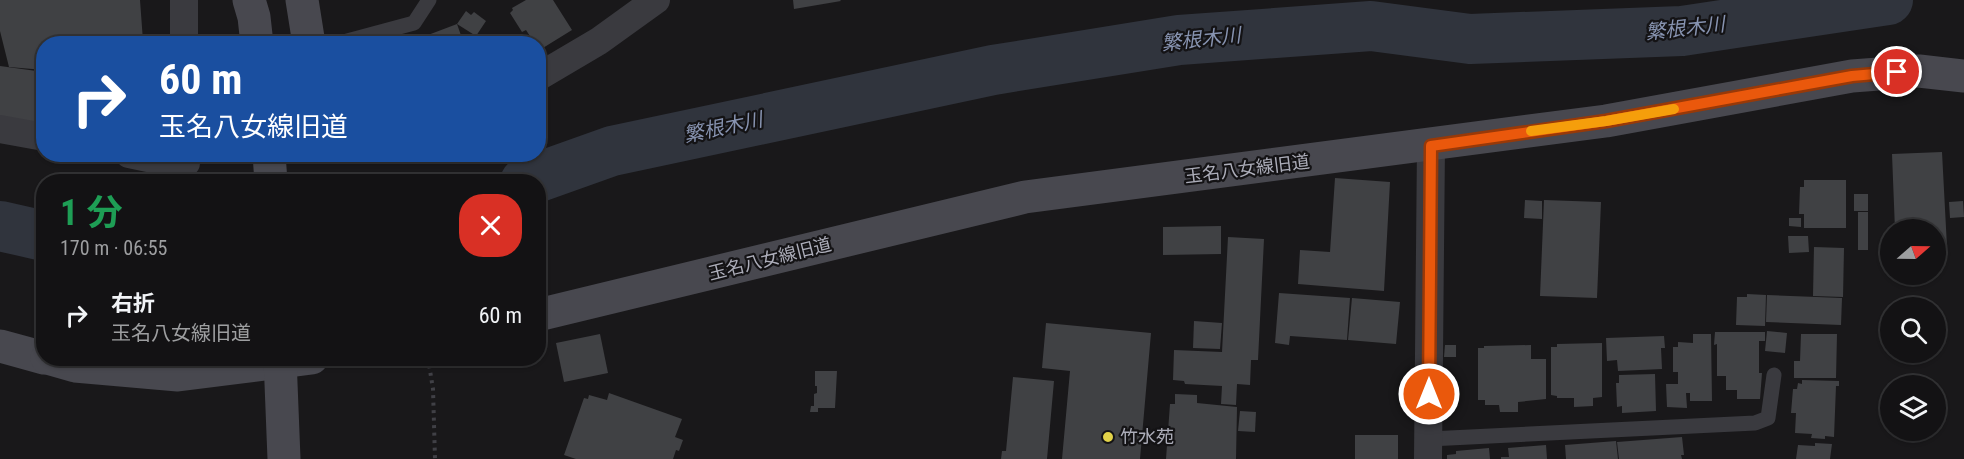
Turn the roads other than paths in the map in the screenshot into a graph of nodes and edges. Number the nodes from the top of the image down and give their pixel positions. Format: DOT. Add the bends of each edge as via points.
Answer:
graph roads {
  1 [pos="184,0"];
  2 [pos="249,0"];
  3 [pos="302,0"];
  4 [pos="429,0"];
  5 [pos="656,0"];
  6 [pos="184,36"];
  7 [pos="256,36"];
  8 [pos="308,36"];
  9 [pos="366,36"];
  10 [pos="546,72"];
  11 [pos="1964,76"];
  12 [pos="0,129"];
  13 [pos="36,136"];
  14 [pos="1431,146"];
  15 [pos="167,162"];
  16 [pos="186,162"];
  17 [pos="546,313"];
  18 [pos="0,346"];
  19 [pos="36,356"];
  20 [pos="75,366"];
  21 [pos="244,366"];
  22 [pos="280,366"];
  23 [pos="1774,375"];
  24 [pos="1429,449"];
  25 [pos="284,459"];
  1 -- 6 [label="street"];
  2 -- 7 [label="street"];
  3 -- 8 [label="street"];
  4 -- 9 [label="lane" via="414,23"];
  5 -- 10 [label="street"];
  11 -- 14 [label="street, 玉名八女線旧道" via="1919,71 1852,76 1606,121"];
  12 -- 13 [label="street"];
  14 -- 17 [label="street, 玉名八女線旧道" via="1025,197"];
  14 -- 24 [label="street"];
  15 -- 16 [label="street"];
  18 -- 19 [label="street"];
  20 -- 21 [label="street" via="178,375"];
  22 -- 25 [label="street"];
  23 -- 24 [label="lane" via="1768,418 1755,423"];
}
